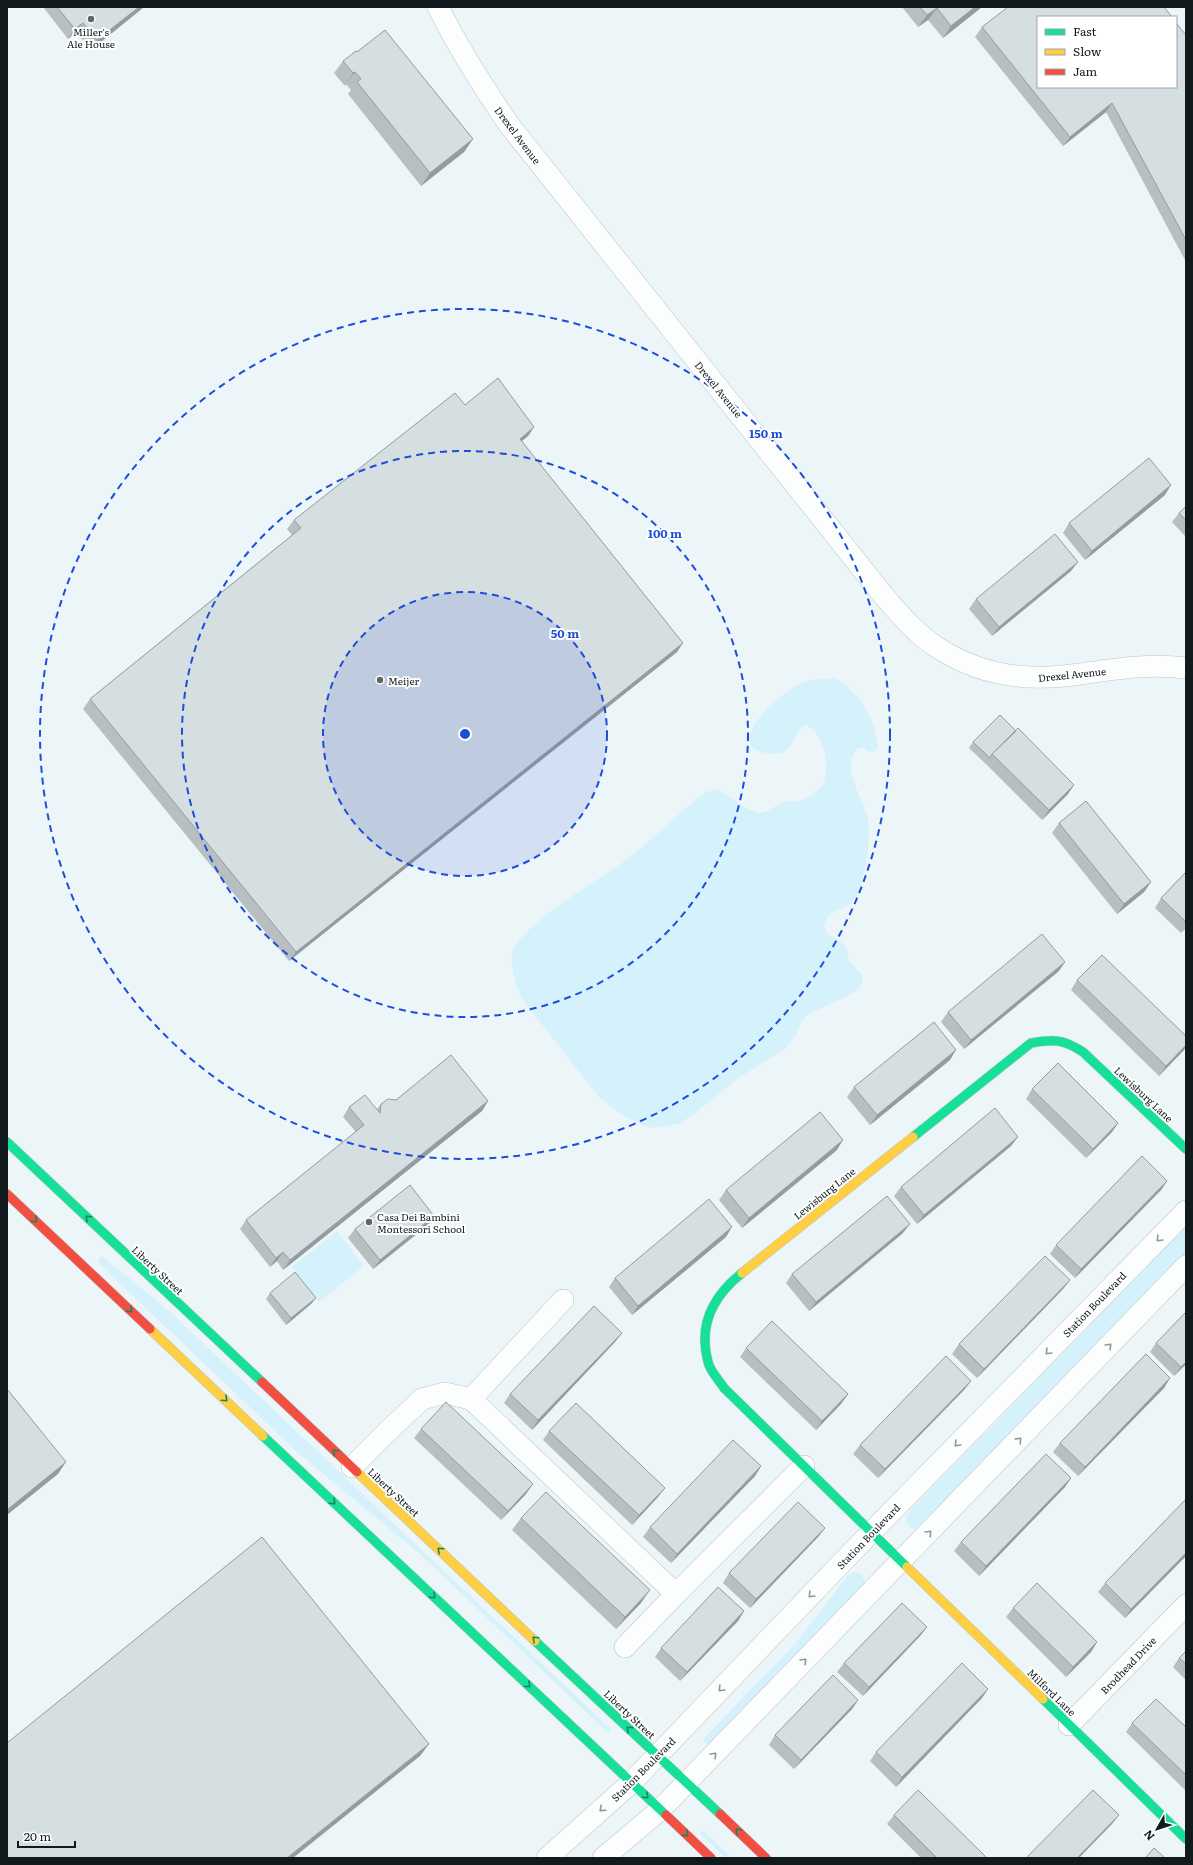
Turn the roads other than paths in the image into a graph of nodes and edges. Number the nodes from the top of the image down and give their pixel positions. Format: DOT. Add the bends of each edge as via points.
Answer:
graph roads {
  1 [pos="438,7"];
  2 [pos="1186,668"];
  3 [pos="7,1142"];
  4 [pos="1186,1150"];
  5 [pos="7,1194"];
  6 [pos="1186,1211"];
  7 [pos="1186,1266"];
  8 [pos="563,1300"];
  9 [pos="471,1399"];
  10 [pos="804,1466"];
  11 [pos="352,1467"];
  12 [pos="871,1532"];
  13 [pos="902,1561"];
  14 [pos="676,1594"];
  15 [pos="1186,1605"];
  16 [pos="625,1647"];
  17 [pos="1069,1725"];
  18 [pos="658,1755"];
  19 [pos="687,1782"];
  20 [pos="631,1783"];
  21 [pos="660,1810"];
  22 [pos="1186,1839"];
  23 [pos="547,1858"];
  24 [pos="603,1858"];
  25 [pos="711,1858"];
  26 [pos="766,1858"];
  1 -- 2 [label="street, Drexel Avenue" via="481,84 510,126 883,595 910,625 934,646 994,673 1038,678 1127,667"];
  11 -- 3 [label="street, Liberty Street, one-way"];
  4 -- 10 [label="street, Lewisburg Lane" via="1083,1052 1067,1041 1050,1039 1031,1043 729,1283 712,1306 704,1332 708,1363 724,1388"];
  5 -- 20 [label="street, one-way"];
  6 -- 12 [label="street, Station Boulevard, one-way"];
  13 -- 7 [label="street, one-way"];
  8 -- 9 [label="street"];
  9 -- 11 [label="street" via="445,1393 422,1399"];
  9 -- 14 [label="street"];
  10 -- 12 [label="street, Lewisburg Lane"];
  10 -- 14 [label="street"];
  18 -- 11 [label="street, Liberty Street, one-way"];
  12 -- 13 [label="street, Milford Lane"];
  12 -- 18 [label="street, Station Boulevard, one-way"];
  13 -- 17 [label="street, Milford Lane"];
  19 -- 13 [label="street, one-way"];
  14 -- 16 [label="street"];
  15 -- 17 [label="street, Brodhead Drive"];
  17 -- 22 [label="street, Milford Lane"];
  18 -- 19 [label="street, Liberty Street"];
  18 -- 20 [label="street, Station Boulevard"];
  19 -- 21 [label="street"];
  26 -- 19 [label="street, Liberty Street, one-way"];
  20 -- 21 [label="street, one-way"];
  20 -- 23 [label="street, Station Boulevard, one-way"];
  21 -- 24 [label="street"];
  21 -- 25 [label="street, one-way"];
}
